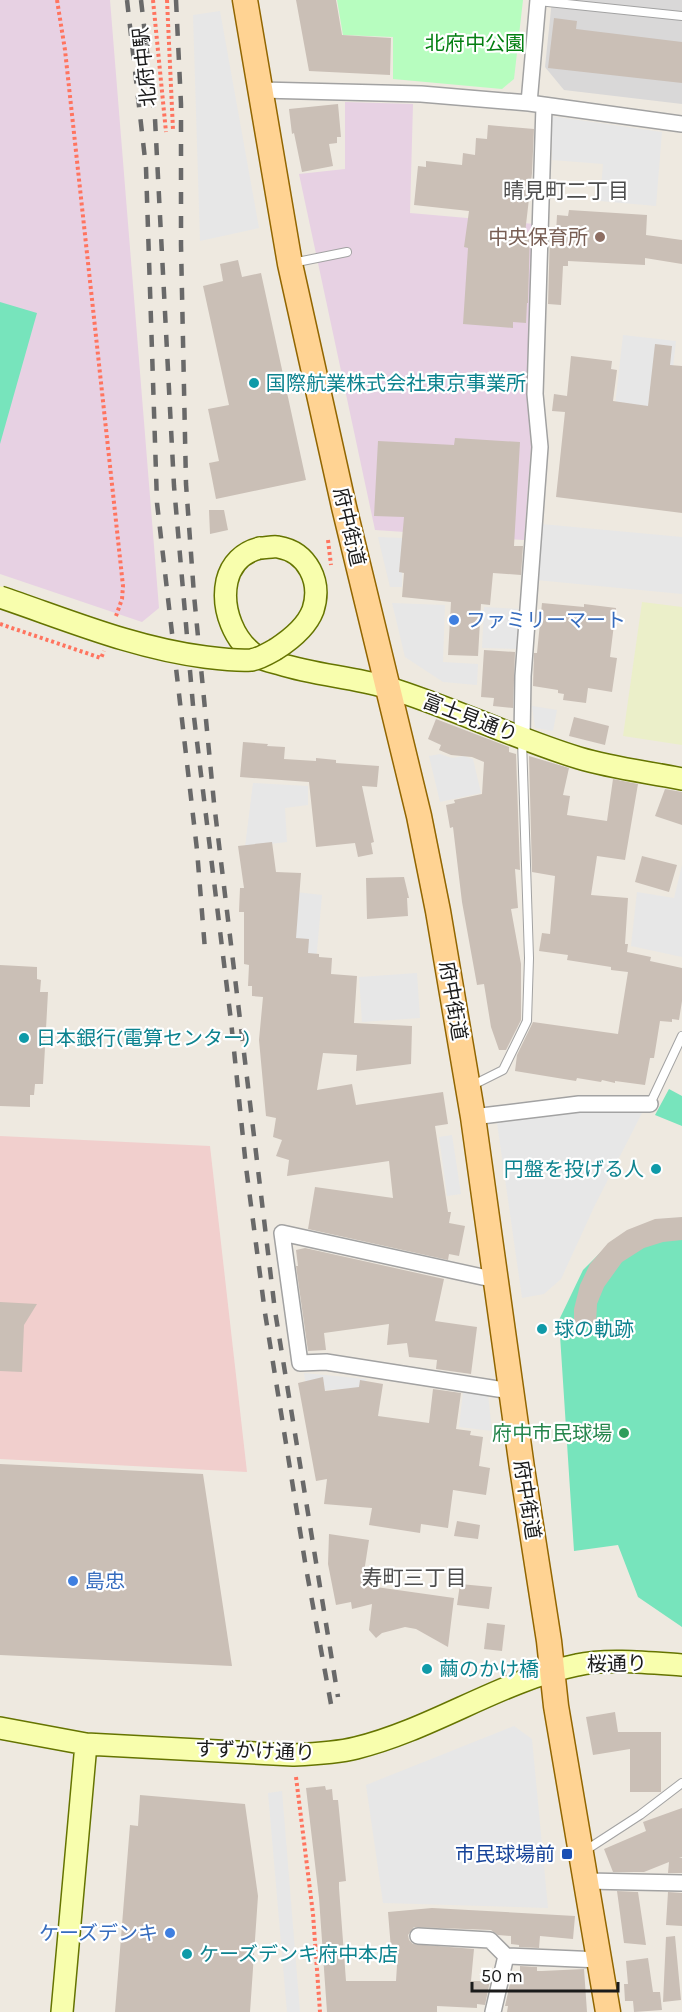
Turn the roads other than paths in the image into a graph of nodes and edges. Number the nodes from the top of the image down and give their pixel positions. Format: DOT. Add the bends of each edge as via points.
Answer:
graph roads {
  1 [pos="245,0"];
  2 [pos="538,0"];
  3 [pos="682,16"];
  4 [pos="261,90"];
  5 [pos="537,105"];
  6 [pos="682,124"];
  7 [pos="346,252"];
  8 [pos="290,264"];
  9 [pos="0,597"];
  10 [pos="388,688"];
  11 [pos="522,738"];
  12 [pos="682,778"];
  13 [pos="682,1036"];
  14 [pos="468,1087"];
  15 [pos="650,1104"];
  16 [pos="473,1117"];
  17 [pos="496,1280"];
  18 [pos="511,1391"];
  19 [pos="682,1665"];
  20 [pos="552,1672"];
  21 [pos="0,1728"];
  22 [pos="86,1744"];
  23 [pos="682,1783"];
  24 [pos="582,1853"];
  25 [pos="587,1881"];
  26 [pos="682,1883"];
  27 [pos="418,1936"];
  28 [pos="506,1956"];
  29 [pos="600,1960"];
  30 [pos="62,2012"];
  31 [pos="493,2012"];
  32 [pos="608,2012"];
  1 -- 4 [label="main road, 府中街道"];
  2 -- 3 [label="lane"];
  2 -- 5 [label="street"];
  4 -- 5 [label="street" via="421,94"];
  4 -- 8 [label="main road, 府中街道"];
  5 -- 6 [label="street"];
  5 -- 11 [label="street" via="540,201 535,394 540,447"];
  7 -- 8 [label="lane"];
  8 -- 10 [label="main road, 府中街道"];
  9 -- 10 [label="street, 富士見通り, bridge" via="138,644 185,654 254,659 286,643 312,612 316,597 311,568 302,557 277,547 250,550 230,570 226,601 236,634 248,649 260,658 305,672"];
  10 -- 11 [label="street, 富士見通り"];
  10 -- 14 [label="main road, 府中街道" via="419,816"];
  11 -- 12 [label="street, 富士見通り" via="582,759"];
  11 -- 14 [label="lane" via="529,958 527,1020 503,1070"];
  13 -- 15 [label="lane"];
  14 -- 16 [label="main road, 府中街道"];
  15 -- 16 [label="street" via="579,1104"];
  16 -- 17 [label="main road, 府中街道"];
  17 -- 18 [label="main road, 府中街道"];
  17 -- 18 [label="street" via="282,1233 300,1363 326,1362"];
  18 -- 20 [label="main road, 府中街道"];
  19 -- 20 [label="street, 桜通り" via="579,1664"];
  20 -- 22 [label="street, すずかけ通り" via="422,1726 336,1752 293,1755"];
  20 -- 24 [label="main road, 府中街道"];
  21 -- 22 [label="street, すずかけ通り"];
  22 -- 30 [label="street"];
  23 -- 24 [label="lane"];
  24 -- 25 [label="main road, 府中街道"];
  25 -- 26 [label="street"];
  25 -- 29 [label="main road, 府中街道"];
  27 -- 28 [label="street" via="490,1940"];
  28 -- 29 [label="street"];
  28 -- 31 [label="street"];
  29 -- 32 [label="main road, 府中街道"];
}
